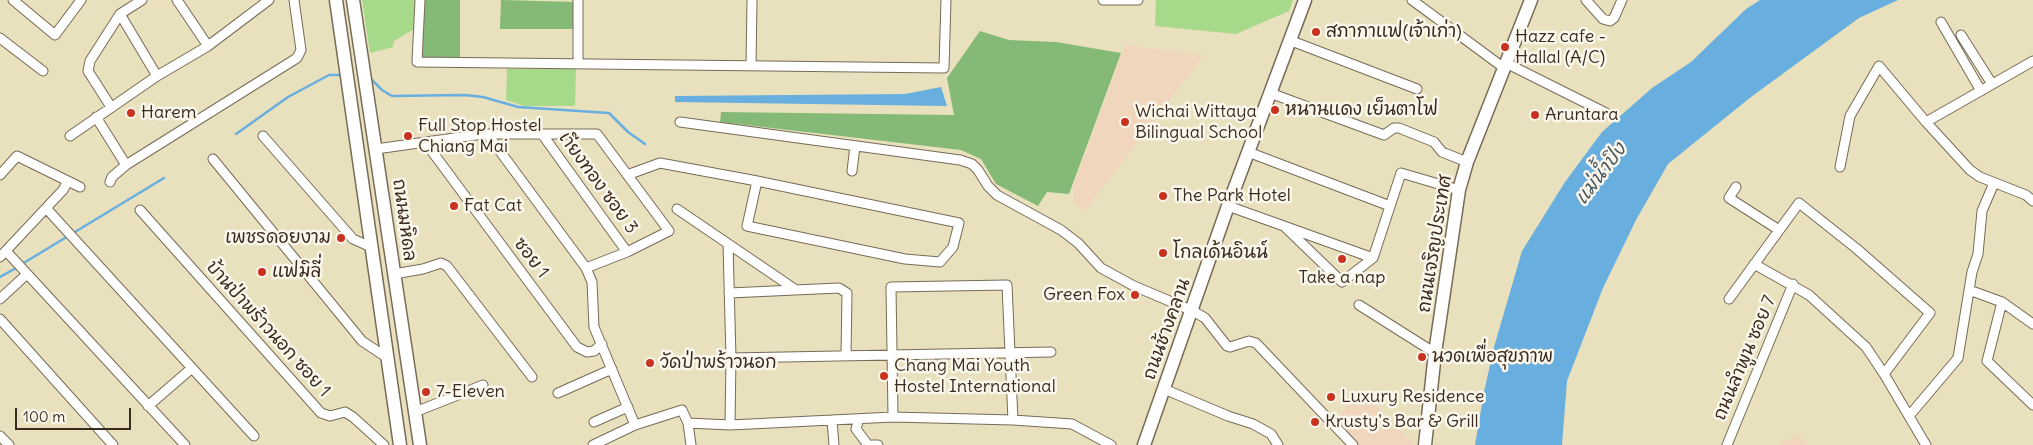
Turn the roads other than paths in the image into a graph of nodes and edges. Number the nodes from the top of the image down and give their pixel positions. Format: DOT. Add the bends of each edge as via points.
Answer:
graph roads {
  1 [pos="13,0"];
  2 [pos="81,0"];
  3 [pos="142,0"];
  4 [pos="177,0"];
  5 [pos="269,0"];
  6 [pos="294,0"];
  7 [pos="336,0"];
  8 [pos="353,0"];
  9 [pos="420,0"];
  10 [pos="578,0"];
  11 [pos="752,0"];
  12 [pos="946,0"];
  13 [pos="1103,0"];
  14 [pos="1138,0"];
  15 [pos="1305,0"];
  16 [pos="1412,0"];
  17 [pos="1531,0"];
  18 [pos="1586,0"];
  19 [pos="1622,0"];
  20 [pos="120,14"];
  21 [pos="1941,22"];
  22 [pos="1961,35"];
  23 [pos="0,38"];
  24 [pos="1289,40"];
  25 [pos="208,46"];
  26 [pos="2033,60"];
  27 [pos="578,64"];
  28 [pos="751,66"];
  29 [pos="1505,66"];
  30 [pos="42,71"];
  31 [pos="157,76"];
  32 [pos="1992,84"];
  33 [pos="1416,89"];
  34 [pos="1981,90"];
  35 [pos="1270,93"];
  36 [pos="111,107"];
  37 [pos="1606,112"];
  38 [pos="96,117"];
  39 [pos="680,122"];
  40 [pos="1926,122"];
  41 [pos="542,134"];
  42 [pos="488,135"];
  43 [pos="70,136"];
  44 [pos="263,136"];
  45 [pos="426,144"];
  46 [pos="855,146"];
  47 [pos="377,151"];
  48 [pos="1248,152"];
  49 [pos="213,160"];
  50 [pos="1466,162"];
  51 [pos="126,165"];
  52 [pos="1840,167"];
  53 [pos="852,171"];
  54 [pos="0,174"];
  55 [pos="627,175"];
  56 [pos="68,181"];
  57 [pos="757,181"];
  58 [pos="110,182"];
  59 [pos="1994,183"];
  60 [pos="80,187"];
  61 [pos="1736,187"];
  62 [pos="1459,190"];
  63 [pos="2033,201"];
  64 [pos="1228,206"];
  65 [pos="1390,206"];
  66 [pos="46,208"];
  67 [pos="140,210"];
  68 [pos="677,210"];
  69 [pos="1285,227"];
  70 [pos="1779,230"];
  71 [pos="728,244"];
  72 [pos="372,247"];
  73 [pos="627,252"];
  74 [pos="3,254"];
  75 [pos="1373,258"];
  76 [pos="1754,264"];
  77 [pos="22,268"];
  78 [pos="586,268"];
  79 [pos="394,274"];
  80 [pos="1793,284"];
  81 [pos="797,290"];
  82 [pos="1969,290"];
  83 [pos="729,293"];
  84 [pos="0,299"];
  85 [pos="1729,300"];
  86 [pos="2002,302"];
  87 [pos="1359,305"];
  88 [pos="1192,311"];
  89 [pos="0,319"];
  90 [pos="2033,324"];
  91 [pos="602,344"];
  92 [pos="1010,352"];
  93 [pos="1051,352"];
  94 [pos="1435,353"];
  95 [pos="892,355"];
  96 [pos="846,356"];
  97 [pos="386,358"];
  98 [pos="731,358"];
  99 [pos="192,368"];
  100 [pos="612,369"];
  101 [pos="1884,374"];
  102 [pos="532,377"];
  103 [pos="483,385"];
  104 [pos="1164,389"];
  105 [pos="558,394"];
  106 [pos="2033,405"];
  107 [pos="148,406"];
  108 [pos="628,407"];
  109 [pos="415,412"];
  110 [pos="1909,416"];
  111 [pos="893,417"];
  112 [pos="859,419"];
  113 [pos="832,420"];
  114 [pos="1013,420"];
  115 [pos="594,422"];
  116 [pos="688,423"];
  117 [pos="636,425"];
  118 [pos="730,425"];
  119 [pos="0,436"];
  120 [pos="254,436"];
  121 [pos="9,445"];
  122 [pos="113,445"];
  123 [pos="185,445"];
  124 [pos="384,445"];
  125 [pos="400,445"];
  126 [pos="420,445"];
  127 [pos="593,445"];
  128 [pos="691,445"];
  129 [pos="834,445"];
  130 [pos="868,445"];
  131 [pos="872,445"];
  132 [pos="878,445"];
  133 [pos="1111,445"];
  134 [pos="1144,445"];
  135 [pos="1278,445"];
  136 [pos="1353,445"];
  137 [pos="1426,445"];
  138 [pos="1727,445"];
  139 [pos="1926,445"];
  1 -- 2 [label="street" via="55,35"];
  3 -- 20 [label="street"];
  4 -- 25 [label="street"];
  5 -- 25 [label="street"];
  6 -- 51 [label="street" via="301,50 297,58"];
  7 -- 72 [label="street, ถนนมหิดล"];
  8 -- 47 [label="street, ถนนมหิดล"];
  9 -- 27 [label="street" via="417,62"];
  10 -- 27 [label="street"];
  11 -- 28 [label="street"];
  12 -- 28 [label="street" via="944,68"];
  13 -- 14 [label="street"];
  15 -- 24 [label="street, ถนนช้างคลาน"];
  16 -- 29 [label="street"];
  17 -- 29 [label="street, ถนนเจริญประเทศ"];
  18 -- 19 [label="street" via="1603,19 1610,21"];
  20 -- 31 [label="street"];
  20 -- 36 [label="street" via="90,62 88,71"];
  21 -- 34 [label="street"];
  22 -- 32 [label="street"];
  23 -- 30 [label="street"];
  24 -- 33 [label="street"];
  24 -- 35 [label="street, ถนนช้างคลาน"];
  25 -- 31 [label="street"];
  26 -- 32 [label="street"];
  27 -- 28 [label="street"];
  29 -- 37 [label="street"];
  29 -- 50 [label="street, ถนนเจริญประเทศ"];
  31 -- 36 [label="street"];
  32 -- 34 [label="street"];
  34 -- 40 [label="street"];
  35 -- 48 [label="street, ถนนช้างคลาน"];
  35 -- 50 [label="street" via="1384,135 1399,128 1434,142 1442,152"];
  36 -- 38 [label="street"];
  38 -- 43 [label="street"];
  38 -- 51 [label="street"];
  39 -- 46 [label="street"];
  40 -- 52 [label="street" via="1879,66 1850,116"];
  40 -- 59 [label="street" via="1970,170"];
  41 -- 42 [label="street"];
  41 -- 55 [label="street" via="597,134"];
  41 -- 73 [label="street, เาียงทอง ซอย 3"];
  42 -- 45 [label="street"];
  42 -- 78 [label="street"];
  44 -- 72 [label="street" via="353,239"];
  45 -- 47 [label="street"];
  45 -- 91 [label="street, ซอย 1" via="577,347 587,352"];
  46 -- 53 [label="street"];
  46 -- 88 [label="street" via="972,164 992,192 1061,230 1101,268"];
  47 -- 79 [label="street, ถนนมหิดล"];
  48 -- 64 [label="street, ถนนช้างคลาน"];
  48 -- 65 [label="street"];
  49 -- 97 [label="street" via="362,341"];
  50 -- 62 [label="street, ถนนเจริญประเทศ"];
  51 -- 58 [label="street"];
  54 -- 56 [label="street" via="17,156"];
  55 -- 57 [label="street" via="660,163"];
  55 -- 73 [label="street" via="669,230"];
  56 -- 60 [label="street"];
  56 -- 66 [label="street"];
  57 -- 57 [label="street" via="959,223 953,247 940,262 905,259 747,226"];
  59 -- 63 [label="street" via="2026,195"];
  59 -- 82 [label="street" via="1982,211 1978,254"];
  61 -- 70 [label="street" via="1729,198"];
  62 -- 65 [label="street" via="1401,172"];
  62 -- 94 [label="street, ถนนเจริญประเทศ"];
  64 -- 69 [label="street"];
  64 -- 88 [label="street, ถนนช้างคลาน"];
  65 -- 75 [label="street"];
  66 -- 74 [label="street"];
  66 -- 99 [label="street"];
  67 -- 124 [label="street, บ้านป่าพร้าวนอก ซอย 1" via="321,413 330,416 345,412 354,416"];
  68 -- 71 [label="street"];
  69 -- 75 [label="street"];
  69 -- 75 [label="street" via="1342,282"];
  70 -- 76 [label="street"];
  70 -- 101 [label="street" via="1799,203 1930,313"];
  71 -- 81 [label="street"];
  71 -- 83 [label="street"];
  72 -- 97 [label="street, ถนนมหิดล"];
  73 -- 78 [label="street"];
  74 -- 77 [label="street"];
  76 -- 80 [label="street"];
  76 -- 85 [label="street"];
  77 -- 84 [label="street"];
  77 -- 107 [label="street"];
  78 -- 91 [label="street" via="592,282 594,327"];
  79 -- 102 [label="street" via="441,263 447,266"];
  79 -- 109 [label="street, ถนนมหิดล"];
  80 -- 101 [label="street" via="1866,347"];
  80 -- 138 [label="street, ถนนลำพูน ซอย 7"];
  81 -- 83 [label="street"];
  81 -- 96 [label="street" via="839,288 847,293"];
  82 -- 86 [label="street"];
  82 -- 110 [label="street" via="1958,358"];
  83 -- 98 [label="street"];
  86 -- 90 [label="street"];
  86 -- 106 [label="street" via="1987,361"];
  87 -- 94 [label="street"];
  88 -- 104 [label="street, ถนนช้างคลาน"];
  88 -- 136 [label="street" via="1210,322 1227,346 1249,341 1256,343"];
  89 -- 122 [label="street"];
  91 -- 100 [label="street"];
  92 -- 93 [label="street"];
  92 -- 95 [label="street"];
  92 -- 95 [label="street" via="1007,285 892,287"];
  92 -- 114 [label="street"];
  94 -- 137 [label="street, ถนนเจริญประเทศ"];
  95 -- 96 [label="street"];
  95 -- 111 [label="street"];
  96 -- 98 [label="street"];
  97 -- 125 [label="street, ถนนมหิดล"];
  98 -- 118 [label="street"];
  99 -- 107 [label="street"];
  99 -- 120 [label="street"];
  100 -- 105 [label="street"];
  100 -- 108 [label="street"];
  101 -- 110 [label="street"];
  103 -- 109 [label="street"];
  104 -- 134 [label="street, ถนนช้างคลาน"];
  104 -- 135 [label="street" via="1253,424 1271,434"];
  107 -- 123 [label="street"];
  108 -- 115 [label="street"];
  108 -- 117 [label="street"];
  109 -- 126 [label="street, ถนนมหิดล"];
  110 -- 139 [label="street"];
  111 -- 112 [label="street"];
  111 -- 114 [label="street"];
  112 -- 113 [label="street"];
  112 -- 130 [label="street" via="856,428"];
  113 -- 118 [label="street"];
  113 -- 129 [label="street"];
  114 -- 133 [label="street" via="1072,424"];
  116 -- 117 [label="street" via="682,410"];
  116 -- 118 [label="street"];
  116 -- 128 [label="street"];
  117 -- 127 [label="street"];
  119 -- 121 [label="street"];
  131 -- 132 [label="street"];
}
